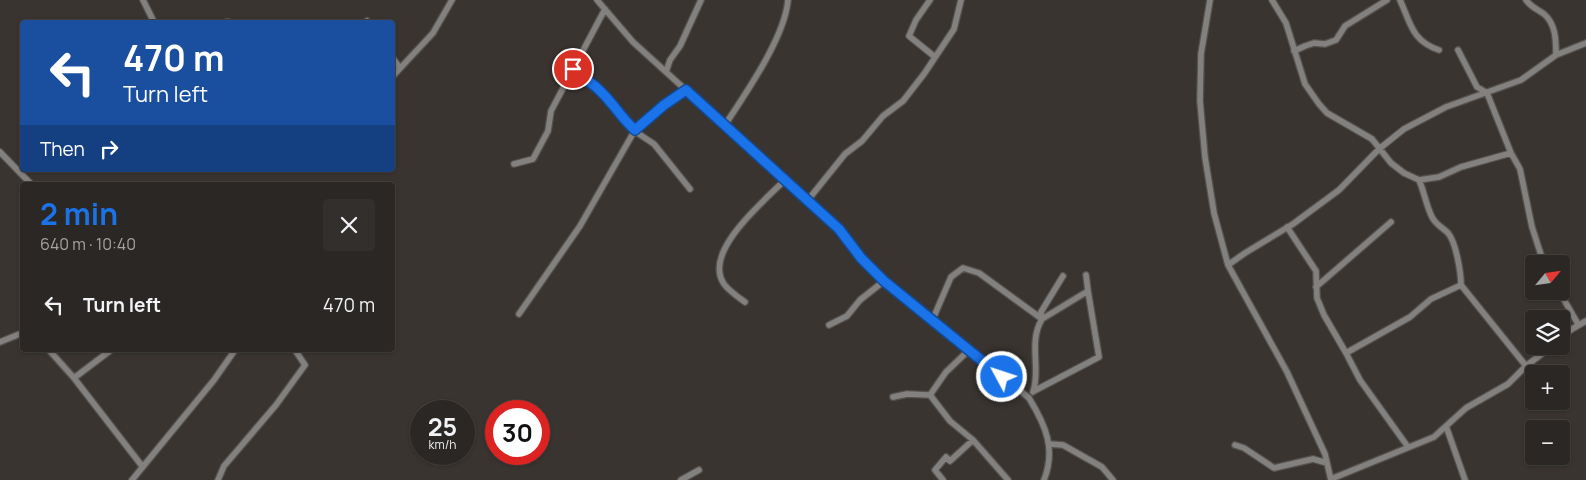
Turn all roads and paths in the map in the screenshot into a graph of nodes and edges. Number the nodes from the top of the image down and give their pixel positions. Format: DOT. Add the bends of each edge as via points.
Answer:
graph roads {
  1 [pos="143,0"];
  2 [pos="452,0"];
  3 [pos="597,0"];
  4 [pos="701,0"];
  5 [pos="788,0"];
  6 [pos="930,0"];
  7 [pos="961,0"];
  8 [pos="1210,0"];
  9 [pos="1272,0"];
  10 [pos="1387,0"];
  11 [pos="1400,0"];
  12 [pos="1526,0"];
  13 [pos="605,9"];
  14 [pos="153,20"];
  15 [pos="1586,43"];
  16 [pos="1439,50"];
  17 [pos="1458,50"];
  18 [pos="1294,51"];
  19 [pos="1556,55"];
  20 [pos="934,57"];
  21 [pos="395,61"];
  22 [pos="400,68"];
  23 [pos="573,69"];
  24 [pos="666,72"];
  25 [pos="395,74"];
  26 [pos="686,90"];
  27 [pos="1487,93"];
  28 [pos="725,125"];
  29 [pos="636,129"];
  30 [pos="1379,149"];
  31 [pos="0,153"];
  32 [pos="1511,153"];
  33 [pos="514,164"];
  34 [pos="785,180"];
  35 [pos="1419,180"];
  36 [pos="29,182"];
  37 [pos="690,189"];
  38 [pos="808,200"];
  39 [pos="1390,222"];
  40 [pos="1287,228"];
  41 [pos="1541,255"];
  42 [pos="1228,265"];
  43 [pos="1086,275"];
  44 [pos="1063,276"];
  45 [pos="884,281"];
  46 [pos="1461,285"];
  47 [pos="1316,287"];
  48 [pos="1088,291"];
  49 [pos="1564,300"];
  50 [pos="745,302"];
  51 [pos="519,314"];
  52 [pos="1042,319"];
  53 [pos="1586,321"];
  54 [pos="932,322"];
  55 [pos="1578,324"];
  56 [pos="829,325"];
  57 [pos="1570,331"];
  58 [pos="20,334"];
  59 [pos="0,342"];
  60 [pos="969,350"];
  61 [pos="51,352"];
  62 [pos="108,352"];
  63 [pos="234,352"];
  64 [pos="296,352"];
  65 [pos="1346,353"];
  66 [pos="1540,355"];
  67 [pos="1525,365"];
  68 [pos="1527,365"];
  69 [pos="1525,367"];
  70 [pos="74,378"];
  71 [pos="1034,391"];
  72 [pos="930,395"];
  73 [pos="893,397"];
  74 [pos="1030,398"];
  75 [pos="1446,426"];
  76 [pos="973,440"];
  77 [pos="1049,444"];
  78 [pos="1235,444"];
  79 [pos="1408,447"];
  80 [pos="1327,463"];
  81 [pos="142,466"];
  82 [pos="699,470"];
  83 [pos="1331,479"];
  84 [pos="132,480"];
  85 [pos="218,480"];
  86 [pos="681,480"];
  87 [pos="943,480"];
  88 [pos="1008,480"];
  89 [pos="1044,480"];
  90 [pos="1114,480"];
  91 [pos="1465,480"];
  1 -- 14 [label="street"];
  2 -- 22 [label="street" via="434,33"];
  3 -- 13 [label="street"];
  4 -- 24 [label="street"];
  5 -- 28 [label="street" via="787,15"];
  6 -- 20 [label="street" via="909,36"];
  7 -- 20 [label="street" via="954,30"];
  8 -- 42 [label="street" via="1201,54 1200,101 1214,213"];
  9 -- 18 [label="street" via="1286,23"];
  10 -- 18 [label="street" via="1345,26 1336,40 1314,43"];
  11 -- 16 [label="street" via="1420,41"];
  12 -- 19 [label="street" via="1532,8 1547,16 1557,38"];
  13 -- 23 [label="street"];
  13 -- 24 [label="street" via="633,42"];
  15 -- 19 [label="street"];
  17 -- 27 [label="street" via="1477,87"];
  18 -- 30 [label="street" via="1305,84 1327,114 1372,139"];
  19 -- 27 [label="street" via="1521,80"];
  20 -- 38 [label="street" via="903,101 883,116 862,142 845,154"];
  21 -- 22 [label="street"];
  22 -- 25 [label="street"];
  23 -- 29 [label="street" via="598,88"];
  23 -- 33 [label="street" via="551,111 548,131 533,159"];
  24 -- 26 [label="street"];
  26 -- 28 [label="street"];
  26 -- 29 [label="street"];
  27 -- 30 [label="street" via="1413,123"];
  27 -- 32 [label="street"];
  28 -- 34 [label="street"];
  29 -- 37 [label="street" via="654,144"];
  29 -- 51 [label="street" via="580,226"];
  30 -- 35 [label="street" via="1404,173"];
  30 -- 40 [label="street" via="1339,190"];
  31 -- 36 [label="street"];
  32 -- 35 [label="street"];
  32 -- 41 [label="street" via="1520,169"];
  34 -- 38 [label="street"];
  34 -- 50 [label="street" via="730,237 723,249 718,266 723,283"];
  35 -- 46 [label="street" via="1432,217 1452,243 1461,269"];
  38 -- 45 [label="street" via="839,229"];
  39 -- 47 [label="street"];
  40 -- 42 [label="street"];
  40 -- 47 [label="street" via="1316,271"];
  42 -- 80 [label="street" via="1288,372"];
  43 -- 48 [label="street"];
  44 -- 52 [label="street" via="1041,312"];
  45 -- 54 [label="street"];
  45 -- 56 [label="street" via="860,300 847,316"];
  46 -- 65 [label="street" via="1431,299 1410,317"];
  46 -- 67 [label="street"];
  47 -- 65 [label="street" via="1324,315"];
  48 -- 52 [label="street"];
  48 -- 71 [label="street" via="1099,357"];
  49 -- 55 [label="street"];
  52 -- 54 [label="street" via="979,274 963,268 951,277"];
  52 -- 71 [label="street" via="1036,333"];
  53 -- 55 [label="street"];
  54 -- 60 [label="street"];
  55 -- 57 [label="street"];
  58 -- 59 [label="street"];
  60 -- 72 [label="street" via="946,372"];
  60 -- 74 [label="street"];
  61 -- 70 [label="street"];
  62 -- 70 [label="street"];
  63 -- 81 [label="street"];
  64 -- 85 [label="street" via="305,365 224,466"];
  65 -- 79 [label="street" via="1360,380"];
  66 -- 68 [label="street"];
  69 -- 75 [label="street" via="1508,384 1466,408"];
  70 -- 81 [label="street"];
  71 -- 74 [label="street"];
  72 -- 73 [label="street"];
  72 -- 76 [label="street" via="950,421"];
  74 -- 77 [label="street"];
  75 -- 79 [label="street" via="1434,437"];
  75 -- 91 [label="street"];
  76 -- 87 [label="street" via="950,460 946,457 935,470"];
  76 -- 88 [label="street"];
  77 -- 89 [label="street" via="1051,452"];
  77 -- 90 [label="street" via="1062,446 1102,467"];
  78 -- 80 [label="street" via="1274,468 1313,459"];
  79 -- 83 [label="street"];
  80 -- 83 [label="street"];
  81 -- 84 [label="street"];
  82 -- 86 [label="street"];
}
